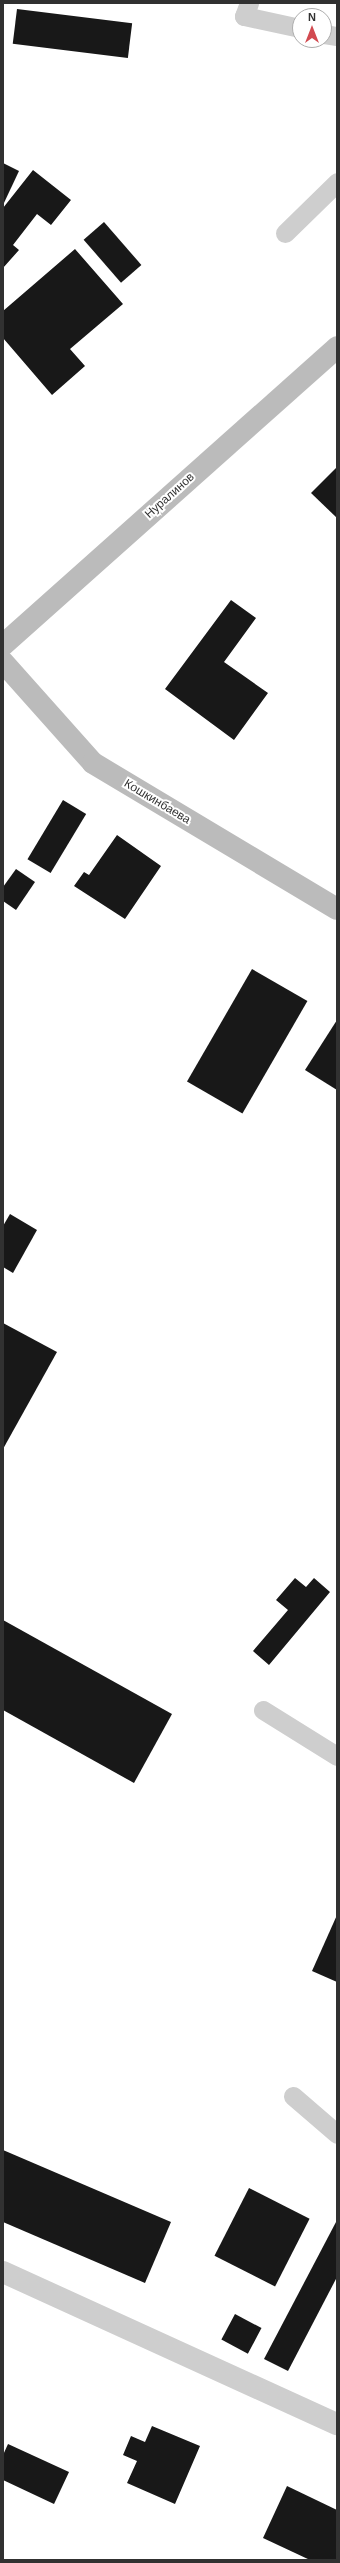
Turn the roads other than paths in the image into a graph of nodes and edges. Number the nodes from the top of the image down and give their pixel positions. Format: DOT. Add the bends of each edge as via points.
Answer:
graph roads {
  1 [pos="249,3"];
  2 [pos="292,26"];
  3 [pos="337,182"];
  4 [pos="285,233"];
  5 [pos="337,347"];
  6 [pos="3,645"];
  7 [pos="3,662"];
  8 [pos="337,909"];
  9 [pos="263,1710"];
  10 [pos="337,1756"];
  11 [pos="293,2096"];
  12 [pos="337,2134"];
  13 [pos="3,2272"];
  14 [pos="337,2424"];
  1 -- 2 [label="lane" via="244,16"];
  3 -- 4 [label="lane"];
  5 -- 6 [label="main road, Нуралинов"];
  7 -- 8 [label="main road, Кошкинбаева" via="93,763"];
  9 -- 10 [label="lane"];
  11 -- 12 [label="lane"];
  13 -- 14 [label="street"];
}
